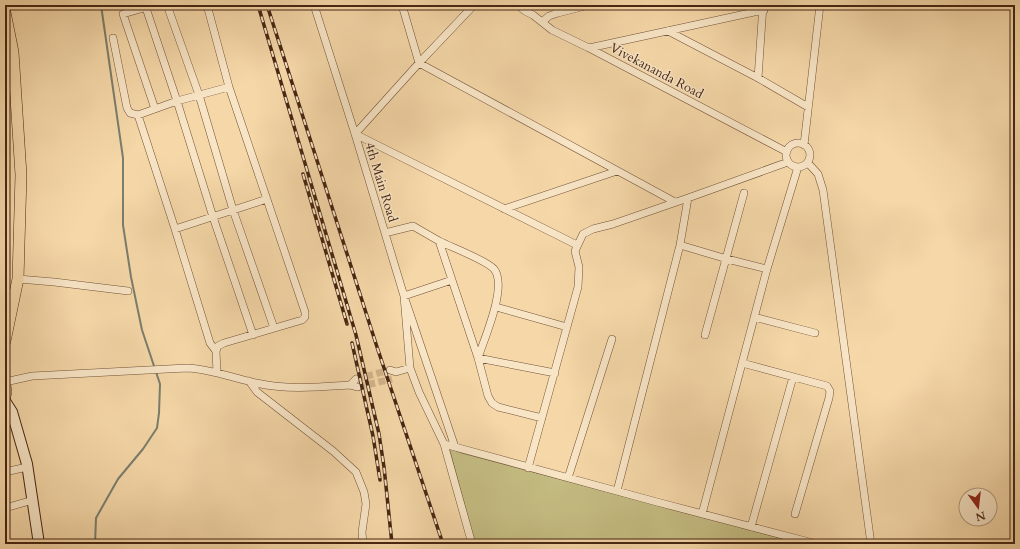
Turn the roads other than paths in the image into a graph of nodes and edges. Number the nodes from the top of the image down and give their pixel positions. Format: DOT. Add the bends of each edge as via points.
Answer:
graph roads {
  1 [pos="154,5"];
  2 [pos="168,5"];
  3 [pos="207,5"];
  4 [pos="314,5"];
  5 [pos="402,5"];
  6 [pos="474,5"];
  7 [pos="518,5"];
  8 [pos="556,5"];
  9 [pos="588,5"];
  10 [pos="820,5"];
  11 [pos="145,6"];
  12 [pos="763,8"];
  13 [pos="5,12"];
  14 [pos="558,13"];
  15 [pos="542,22"];
  16 [pos="668,31"];
  17 [pos="113,38"];
  18 [pos="589,48"];
  19 [pos="9,63"];
  20 [pos="419,63"];
  21 [pos="758,78"];
  22 [pos="229,87"];
  23 [pos="199,95"];
  24 [pos="177,101"];
  25 [pos="808,107"];
  26 [pos="155,109"];
  27 [pos="138,115"];
  28 [pos="355,134"];
  29 [pos="804,145"];
  30 [pos="787,152"];
  31 [pos="788,162"];
  32 [pos="808,163"];
  33 [pos="798,167"];
  34 [pos="617,170"];
  35 [pos="744,193"];
  36 [pos="688,198"];
  37 [pos="267,199"];
  38 [pos="675,202"];
  39 [pos="504,208"];
  40 [pos="233,210"];
  41 [pos="213,217"];
  42 [pos="175,229"];
  43 [pos="384,233"];
  44 [pos="439,241"];
  45 [pos="577,245"];
  46 [pos="680,245"];
  47 [pos="727,259"];
  48 [pos="767,269"];
  49 [pos="18,279"];
  50 [pos="452,280"];
  51 [pos="128,291"];
  52 [pos="404,296"];
  53 [pos="496,307"];
  54 [pos="754,317"];
  55 [pos="566,327"];
  56 [pos="274,328"];
  57 [pos="815,332"];
  58 [pos="253,335"];
  59 [pos="705,335"];
  60 [pos="612,340"];
  61 [pos="5,341"];
  62 [pos="216,351"];
  63 [pos="478,358"];
  64 [pos="742,363"];
  65 [pos="410,368"];
  66 [pos="217,372"];
  67 [pos="555,373"];
  68 [pos="393,374"];
  69 [pos="793,377"];
  70 [pos="356,379"];
  71 [pos="249,381"];
  72 [pos="5,382"];
  73 [pos="5,385"];
  74 [pos="350,385"];
  75 [pos="358,387"];
  76 [pos="5,396"];
  77 [pos="5,401"];
  78 [pos="542,418"];
  79 [pos="444,444"];
  80 [pos="455,447"];
  81 [pos="27,467"];
  82 [pos="528,468"];
  83 [pos="5,472"];
  84 [pos="568,478"];
  85 [pos="617,491"];
  86 [pos="33,500"];
  87 [pos="5,508"];
  88 [pos="702,514"];
  89 [pos="796,514"];
  90 [pos="751,527"];
  91 [pos="39,544"];
  92 [pos="363,544"];
  93 [pos="472,544"];
  94 [pos="817,544"];
  95 [pos="871,544"];
  1 -- 11 [label="street"];
  2 -- 23 [label="street"];
  3 -- 22 [label="street"];
  4 -- 28 [label="street, 4th Main Road"];
  5 -- 20 [label="street"];
  6 -- 20 [label="street"];
  7 -- 15 [label="street, Vivekananda Road"];
  8 -- 14 [label="street"];
  9 -- 14 [label="street"];
  10 -- 25 [label="street"];
  11 -- 24 [label="street"];
  11 -- 26 [label="street" via="123,14"];
  12 -- 16 [label="street"];
  12 -- 21 [label="street"];
  13 -- 19 [label="main road"];
  14 -- 15 [label="street"];
  15 -- 18 [label="street, Vivekananda Road" via="552,30"];
  16 -- 18 [label="street"];
  16 -- 21 [label="street"];
  17 -- 27 [label="street" via="127,108 130,113"];
  18 -- 30 [label="street, Vivekananda Road"];
  19 -- 49 [label="main road" via="21,175"];
  20 -- 28 [label="street"];
  20 -- 34 [label="street"];
  21 -- 25 [label="street"];
  22 -- 23 [label="street"];
  22 -- 37 [label="street"];
  23 -- 24 [label="street"];
  23 -- 40 [label="street"];
  24 -- 26 [label="street"];
  24 -- 41 [label="street"];
  25 -- 29 [label="street"];
  26 -- 27 [label="street"];
  27 -- 42 [label="street"];
  28 -- 39 [label="street"];
  28 -- 43 [label="street, 4th Main Road"];
  29 -- 30 [label="street" via="794,144"];
  29 -- 32 [label="street" via="810,153"];
  30 -- 31 [label="street"];
  31 -- 33 [label="street"];
  31 -- 36 [label="street"];
  32 -- 33 [label="street"];
  32 -- 95 [label="street" via="818,174 823,190"];
  33 -- 48 [label="street"];
  34 -- 38 [label="street"];
  34 -- 39 [label="street"];
  35 -- 47 [label="street"];
  36 -- 38 [label="street"];
  36 -- 46 [label="street"];
  37 -- 40 [label="street"];
  37 -- 56 [label="street" via="305,312 302,320"];
  38 -- 45 [label="street" via="593,229 583,234"];
  39 -- 45 [label="street"];
  40 -- 41 [label="street"];
  40 -- 56 [label="street"];
  41 -- 42 [label="street"];
  41 -- 58 [label="street"];
  42 -- 62 [label="street" via="211,347"];
  43 -- 44 [label="street" via="413,226"];
  43 -- 52 [label="street, 4th Main Road"];
  44 -- 50 [label="street"];
  44 -- 53 [label="street" via="495,270 498,289"];
  45 -- 55 [label="street" via="575,251 579,267 578,287"];
  46 -- 47 [label="street"];
  46 -- 85 [label="street"];
  47 -- 48 [label="street"];
  47 -- 59 [label="street"];
  48 -- 54 [label="street"];
  49 -- 51 [label="street"];
  49 -- 61 [label="main road"];
  50 -- 52 [label="street"];
  50 -- 63 [label="street"];
  52 -- 65 [label="street, 4th Main Road"];
  52 -- 80 [label="street"];
  53 -- 55 [label="street"];
  53 -- 63 [label="street"];
  54 -- 57 [label="street"];
  54 -- 64 [label="street"];
  55 -- 67 [label="street"];
  56 -- 58 [label="street"];
  58 -- 62 [label="street" via="224,343 218,346"];
  60 -- 84 [label="street"];
  62 -- 66 [label="street"];
  63 -- 67 [label="street"];
  63 -- 78 [label="street" via="492,403 498,407"];
  64 -- 69 [label="street"];
  64 -- 88 [label="street"];
  65 -- 68 [label="street"];
  65 -- 79 [label="street, 4th Main Road"];
  66 -- 71 [label="street"];
  66 -- 72 [label="street" via="198,368 147,370 32,376"];
  67 -- 78 [label="street"];
  69 -- 89 [label="street" via="827,386 830,391"];
  69 -- 90 [label="street"];
  70 -- 74 [label="street"];
  71 -- 74 [label="street" via="271,386 295,387"];
  71 -- 92 [label="street" via="257,392 356,472 366,504"];
  73 -- 76 [label="main road"];
  74 -- 75 [label="street"];
  77 -- 81 [label="street" via="12,412"];
  78 -- 82 [label="street"];
  79 -- 80 [label="street"];
  79 -- 93 [label="street, 4th Main Road"];
  80 -- 82 [label="street"];
  81 -- 83 [label="street"];
  81 -- 86 [label="street"];
  82 -- 84 [label="street"];
  84 -- 85 [label="street"];
  85 -- 88 [label="street"];
  86 -- 87 [label="street"];
  86 -- 91 [label="street"];
  88 -- 90 [label="street"];
  90 -- 94 [label="street"];
}
